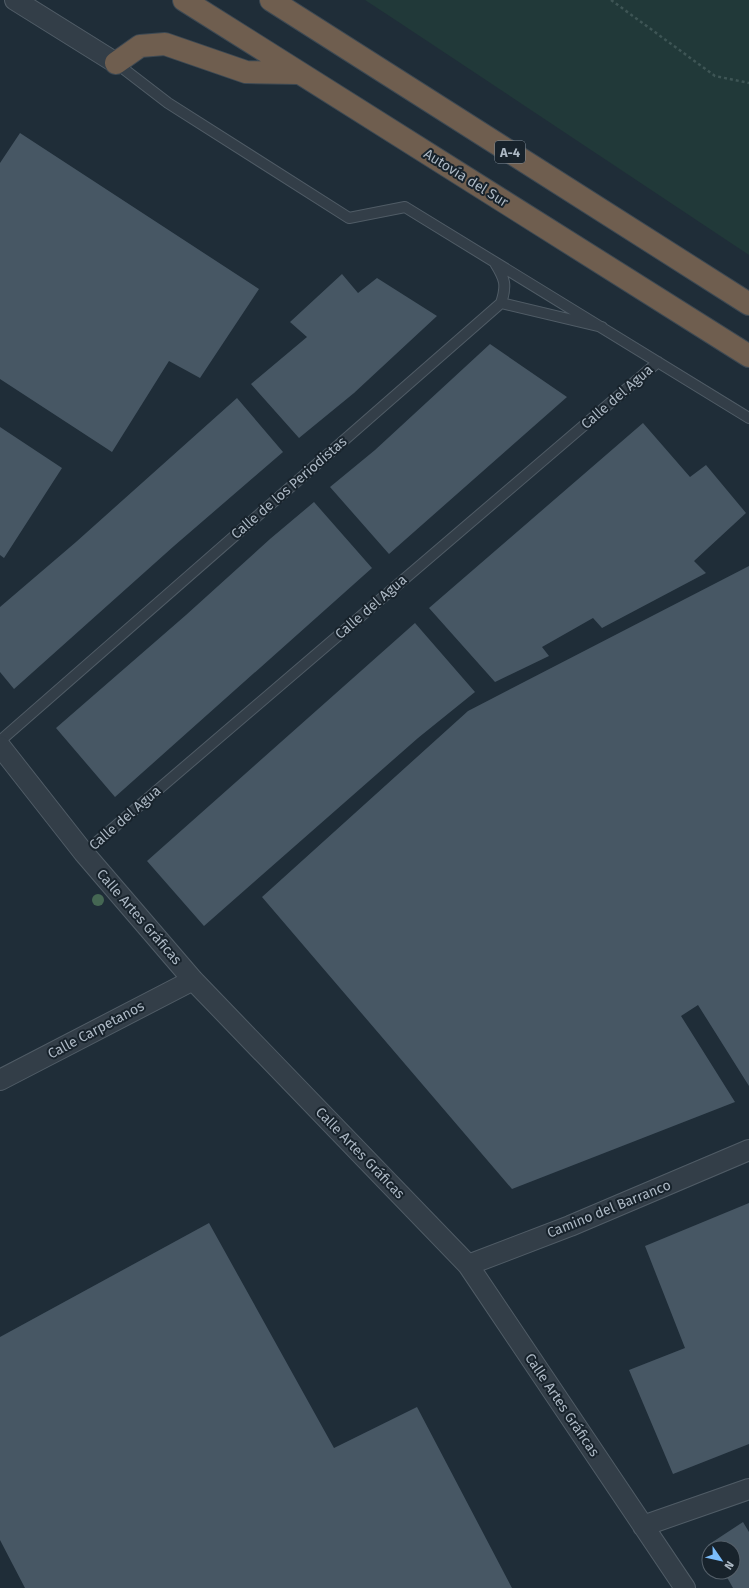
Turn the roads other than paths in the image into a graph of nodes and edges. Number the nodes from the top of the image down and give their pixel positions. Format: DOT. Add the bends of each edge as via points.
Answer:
graph roads {
  1 [pos="15,0"];
  2 [pos="184,0"];
  3 [pos="271,0"];
  4 [pos="116,64"];
  5 [pos="298,73"];
  6 [pos="494,261"];
  7 [pos="501,303"];
  8 [pos="749,304"];
  9 [pos="602,327"];
  10 [pos="749,356"];
  11 [pos="658,362"];
  12 [pos="749,418"];
  13 [pos="0,741"];
  14 [pos="0,746"];
  15 [pos="84,853"];
  16 [pos="193,980"];
  17 [pos="0,1080"];
  18 [pos="749,1150"];
  19 [pos="468,1265"];
  20 [pos="749,1489"];
  21 [pos="643,1526"];
  22 [pos="685,1588"];
  1 -- 4 [label="street"];
  2 -- 5 [label="highway, Autovía del Sur"];
  3 -- 8 [label="highway, A-4"];
  4 -- 5 [label="highway" via="140,46 165,44 246,72"];
  4 -- 6 [label="lane" via="168,102 349,218 405,207"];
  5 -- 10 [label="highway, Autovía del Sur"];
  6 -- 7 [label="lane" via="504,277 505,291"];
  6 -- 9 [label="lane"];
  7 -- 9 [label="lane"];
  7 -- 13 [label="lane, Calle de los Periodistas"];
  9 -- 11 [label="lane"];
  11 -- 12 [label="lane"];
  11 -- 15 [label="lane, Calle del Agua"];
  14 -- 15 [label="street, Calle Artes Gráficas"];
  15 -- 16 [label="street, Calle Artes Gráficas"];
  16 -- 17 [label="street, Calle Carpetanos"];
  16 -- 19 [label="street, Calle Artes Gráficas"];
  18 -- 19 [label="street, Camino del Barranco" via="570,1226"];
  19 -- 21 [label="street, Calle Artes Gráficas"];
  20 -- 21 [label="street"];
  21 -- 22 [label="street, Calle Artes Gráficas"];
}
